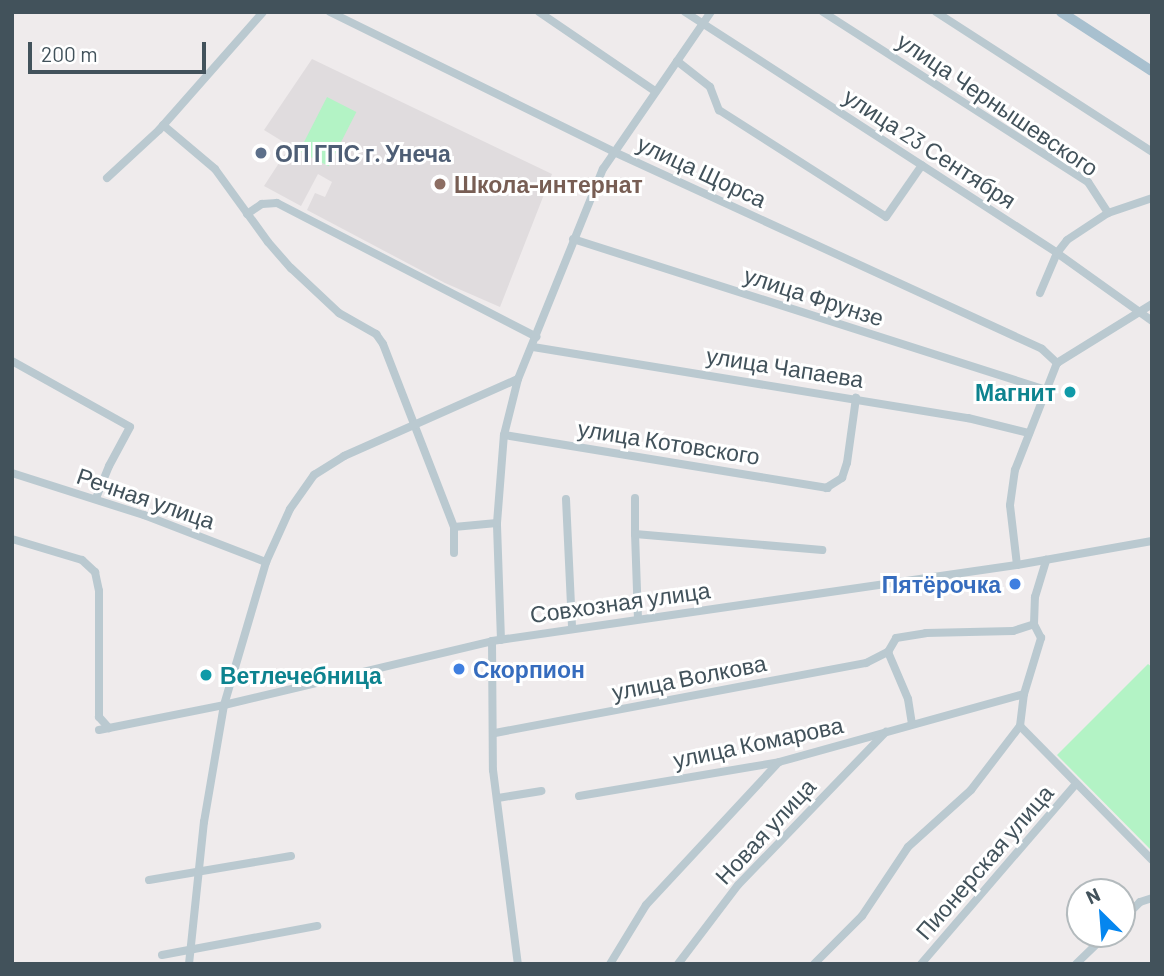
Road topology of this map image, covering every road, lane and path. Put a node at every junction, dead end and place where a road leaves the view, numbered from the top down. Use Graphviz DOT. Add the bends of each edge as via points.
graph roads {
  1 [pos="263,12"];
  2 [pos="330,12"];
  3 [pos="539,12"];
  4 [pos="685,12"];
  5 [pos="711,12"];
  6 [pos="823,12"];
  7 [pos="936,12"];
  8 [pos="1061,12"];
  9 [pos="702,24"];
  10 [pos="677,61"];
  11 [pos="1152,71"];
  12 [pos="655,91"];
  13 [pos="163,125"];
  14 [pos="612,151"];
  15 [pos="1152,152"];
  16 [pos="922,165"];
  17 [pos="107,178"];
  18 [pos="1152,198"];
  19 [pos="247,214"];
  20 [pos="1108,214"];
  21 [pos="573,239"];
  22 [pos="1057,253"];
  23 [pos="1040,293"];
  24 [pos="1152,304"];
  25 [pos="1140,311"];
  26 [pos="1152,321"];
  27 [pos="537,337"];
  28 [pos="533,347"];
  29 [pos="12,361"];
  30 [pos="1057,363"];
  31 [pos="518,379"];
  32 [pos="1045,390"];
  33 [pos="856,398"];
  34 [pos="412,426"];
  35 [pos="1029,433"];
  36 [pos="504,435"];
  37 [pos="12,473"];
  38 [pos="635,498"];
  39 [pos="96,499"];
  40 [pos="566,499"];
  41 [pos="497,523"];
  42 [pos="454,527"];
  43 [pos="635,534"];
  44 [pos="12,539"];
  45 [pos="1152,541"];
  46 [pos="822,550"];
  47 [pos="454,553"];
  48 [pos="1046,560"];
  49 [pos="265,562"];
  50 [pos="1017,565"];
  51 [pos="638,619"];
  52 [pos="1034,624"];
  53 [pos="572,628"];
  54 [pos="497,640"];
  55 [pos="888,652"];
  56 [pos="1024,694"];
  57 [pos="224,705"];
  58 [pos="912,724"];
  59 [pos="1020,726"];
  60 [pos="109,728"];
  61 [pos="99,730"];
  62 [pos="887,730"];
  63 [pos="495,733"];
  64 [pos="779,762"];
  65 [pos="1076,785"];
  66 [pos="541,791"];
  67 [pos="579,796"];
  68 [pos="498,799"];
  69 [pos="291,856"];
  70 [pos="1152,860"];
  71 [pos="198,870"];
  72 [pos="149,880"];
  73 [pos="1152,898"];
  74 [pos="1136,906"];
  75 [pos="317,926"];
  76 [pos="1093,948"];
  77 [pos="189,949"];
  78 [pos="162,955"];
  79 [pos="189,964"];
  80 [pos="518,964"];
  81 [pos="610,964"];
  82 [pos="678,964"];
  83 [pos="814,964"];
  84 [pos="921,964"];
  85 [pos="1076,964"];
  1 -- 13 [label="street"];
  2 -- 14 [label="street, улица Щорса"];
  3 -- 12 [label="street"];
  4 -- 9 [label="street, улица 23 Сентября"];
  5 -- 9 [label="street"];
  6 -- 20 [label="street, улица Чернышевского" via="1088,182"];
  7 -- 15 [label="street"];
  8 -- 11 [label="main road"];
  9 -- 10 [label="street"];
  9 -- 16 [label="street, улица 23 Сентября"];
  10 -- 12 [label="street"];
  10 -- 16 [label="street" via="710,87 719,110 886,217"];
  12 -- 14 [label="street"];
  13 -- 17 [label="street"];
  13 -- 19 [label="street" via="215,169"];
  14 -- 21 [label="street"];
  14 -- 30 [label="street, улица Щорса" via="1032,344"];
  16 -- 22 [label="street, улица 23 Сентября"];
  18 -- 20 [label="street"];
  19 -- 27 [label="street" via="262,204 277,203"];
  19 -- 34 [label="street" via="291,268 339,313 376,334"];
  20 -- 22 [label="street" via="1068,240"];
  21 -- 27 [label="street"];
  21 -- 32 [label="street, улица Фрунзе"];
  22 -- 23 [label="street"];
  22 -- 25 [label="street, улица 23 Сентября"];
  24 -- 25 [label="street"];
  25 -- 26 [label="street, улица 23 Сентября"];
  25 -- 30 [label="street"];
  27 -- 28 [label="street"];
  28 -- 31 [label="street"];
  28 -- 33 [label="street, улица Чапаева"];
  29 -- 39 [label="street" via="130,427"];
  30 -- 32 [label="street"];
  31 -- 34 [label="street"];
  31 -- 36 [label="street"];
  32 -- 35 [label="street"];
  33 -- 35 [label="street, улица Чапаева"];
  33 -- 36 [label="street, улица Котовского" via="847,463 842,478 827,488"];
  34 -- 42 [label="street"];
  34 -- 49 [label="street" via="344,456 314,475 290,509"];
  35 -- 50 [label="street" via="1010,505"];
  36 -- 41 [label="street"];
  37 -- 39 [label="street, Речная улица"];
  38 -- 43 [label="street"];
  39 -- 49 [label="street, Речная улица"];
  40 -- 53 [label="street"];
  41 -- 42 [label="street"];
  41 -- 54 [label="street"];
  42 -- 47 [label="street"];
  43 -- 46 [label="street"];
  43 -- 51 [label="street"];
  44 -- 60 [label="street" via="82,560 95,572 99,717"];
  45 -- 48 [label="street, Совхозная улица"];
  48 -- 50 [label="street, Совхозная улица"];
  48 -- 52 [label="street" via="1035,597"];
  49 -- 57 [label="street"];
  50 -- 51 [label="street, Совхозная улица"];
  51 -- 53 [label="street, Совхозная улица"];
  52 -- 55 [label="street, улица Волкова" via="1013,631 896,638"];
  52 -- 56 [label="street" via="1041,638"];
  53 -- 54 [label="street, Совхозная улица"];
  54 -- 57 [label="street, Совхозная улица"];
  54 -- 63 [label="street"];
  55 -- 58 [label="street" via="908,699"];
  55 -- 63 [label="street, улица Волкова" via="866,663"];
  56 -- 58 [label="street, улица Комарова"];
  56 -- 59 [label="street"];
  57 -- 60 [label="street, Совхозная улица"];
  57 -- 71 [label="street"];
  58 -- 62 [label="street, улица Комарова"];
  59 -- 65 [label="street"];
  59 -- 83 [label="street" via="971,790 908,847 862,916"];
  60 -- 61 [label="street, Совхозная улица"];
  62 -- 64 [label="street, улица Комарова" via="833,750"];
  62 -- 82 [label="street, Новая улица" via="738,886"];
  63 -- 68 [label="street" via="493,770"];
  64 -- 67 [label="street, улица Комарова"];
  64 -- 81 [label="street" via="646,905"];
  65 -- 70 [label="street"];
  65 -- 84 [label="street, Пионерская улица"];
  66 -- 68 [label="street"];
  68 -- 80 [label="street"];
  69 -- 71 [label="street"];
  71 -- 72 [label="street"];
  71 -- 77 [label="street"];
  73 -- 74 [label="street"];
  75 -- 77 [label="street"];
  76 -- 85 [label="street"];
  77 -- 78 [label="street"];
  77 -- 79 [label="street"];
}
